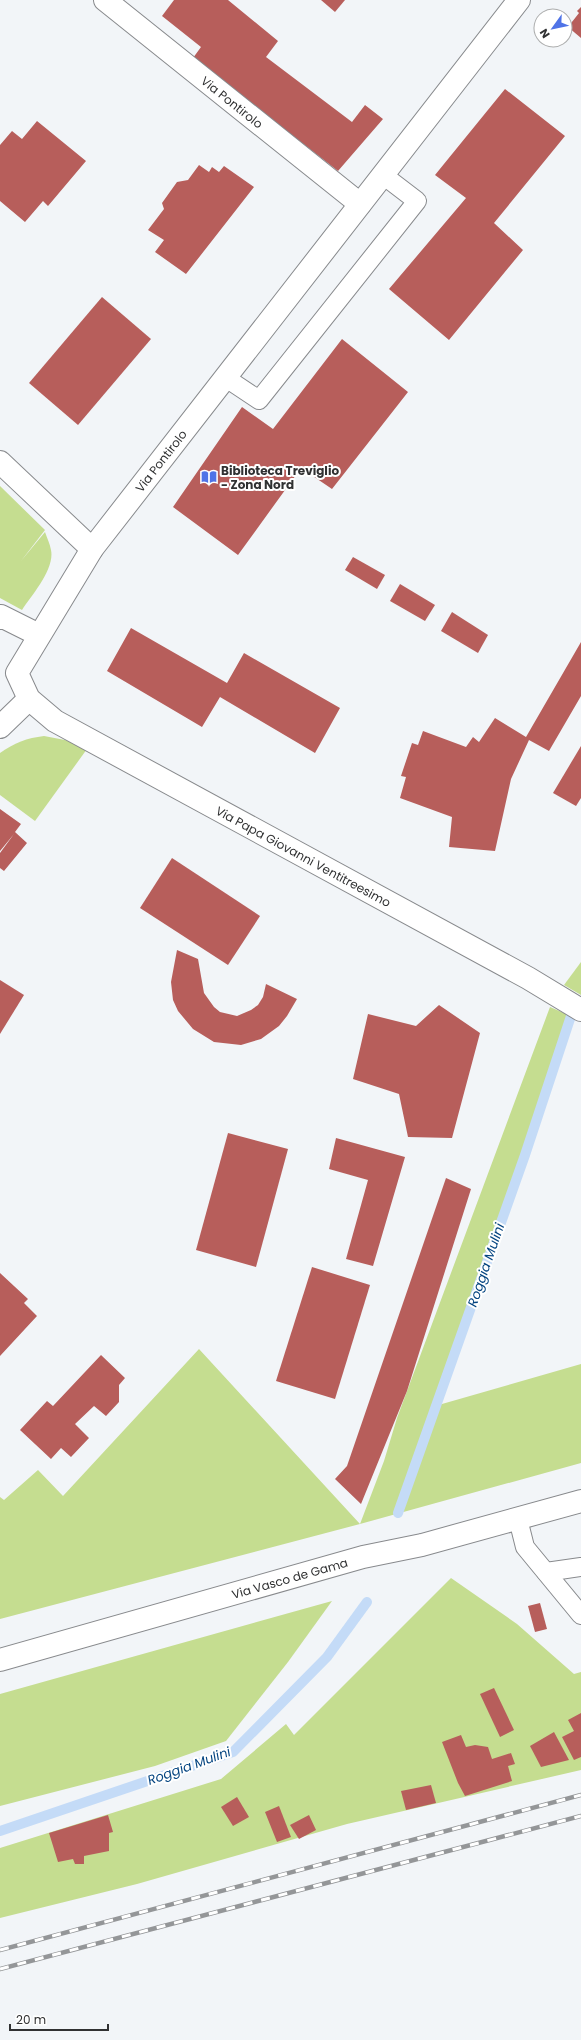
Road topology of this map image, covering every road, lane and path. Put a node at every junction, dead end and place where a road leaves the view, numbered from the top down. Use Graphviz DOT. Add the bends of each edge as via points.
graph roads {
  1 [pos="105,0"];
  2 [pos="519,0"];
  3 [pos="383,175"];
  4 [pos="360,204"];
  5 [pos="226,378"];
  6 [pos="0,462"];
  7 [pos="92,550"];
  8 [pos="0,618"];
  9 [pos="39,635"];
  10 [pos="29,699"];
  11 [pos="0,727"];
  12 [pos="581,1010"];
  13 [pos="581,1501"];
  14 [pos="518,1518"];
  15 [pos="581,1567"];
  16 [pos="546,1572"];
  17 [pos="581,1615"];
  18 [pos="0,1660"];
  1 -- 4 [label="street, Via Pontirolo"];
  2 -- 3 [label="street, Via Pontirolo"];
  3 -- 4 [label="street, Via Pontirolo"];
  3 -- 5 [label="lane" via="417,201 259,400"];
  4 -- 5 [label="street, Via Pontirolo"];
  5 -- 7 [label="street, Via Pontirolo"];
  6 -- 7 [label="street"];
  7 -- 9 [label="street, Via Pontirolo"];
  8 -- 9 [label="street" via="1,616"];
  9 -- 10 [label="street, Via Pontirolo" via="17,673"];
  10 -- 11 [label="street"];
  10 -- 12 [label="street, Via Papa Giovanni Ventitreesimo" via="55,721 521,974"];
  13 -- 14 [label="street, Via Vasco de Gama"];
  14 -- 16 [label="lane" via="525,1547"];
  14 -- 18 [label="street, Via Vasco de Gama" via="422,1545 364,1557"];
  15 -- 16 [label="lane"];
  16 -- 17 [label="lane"];
}
